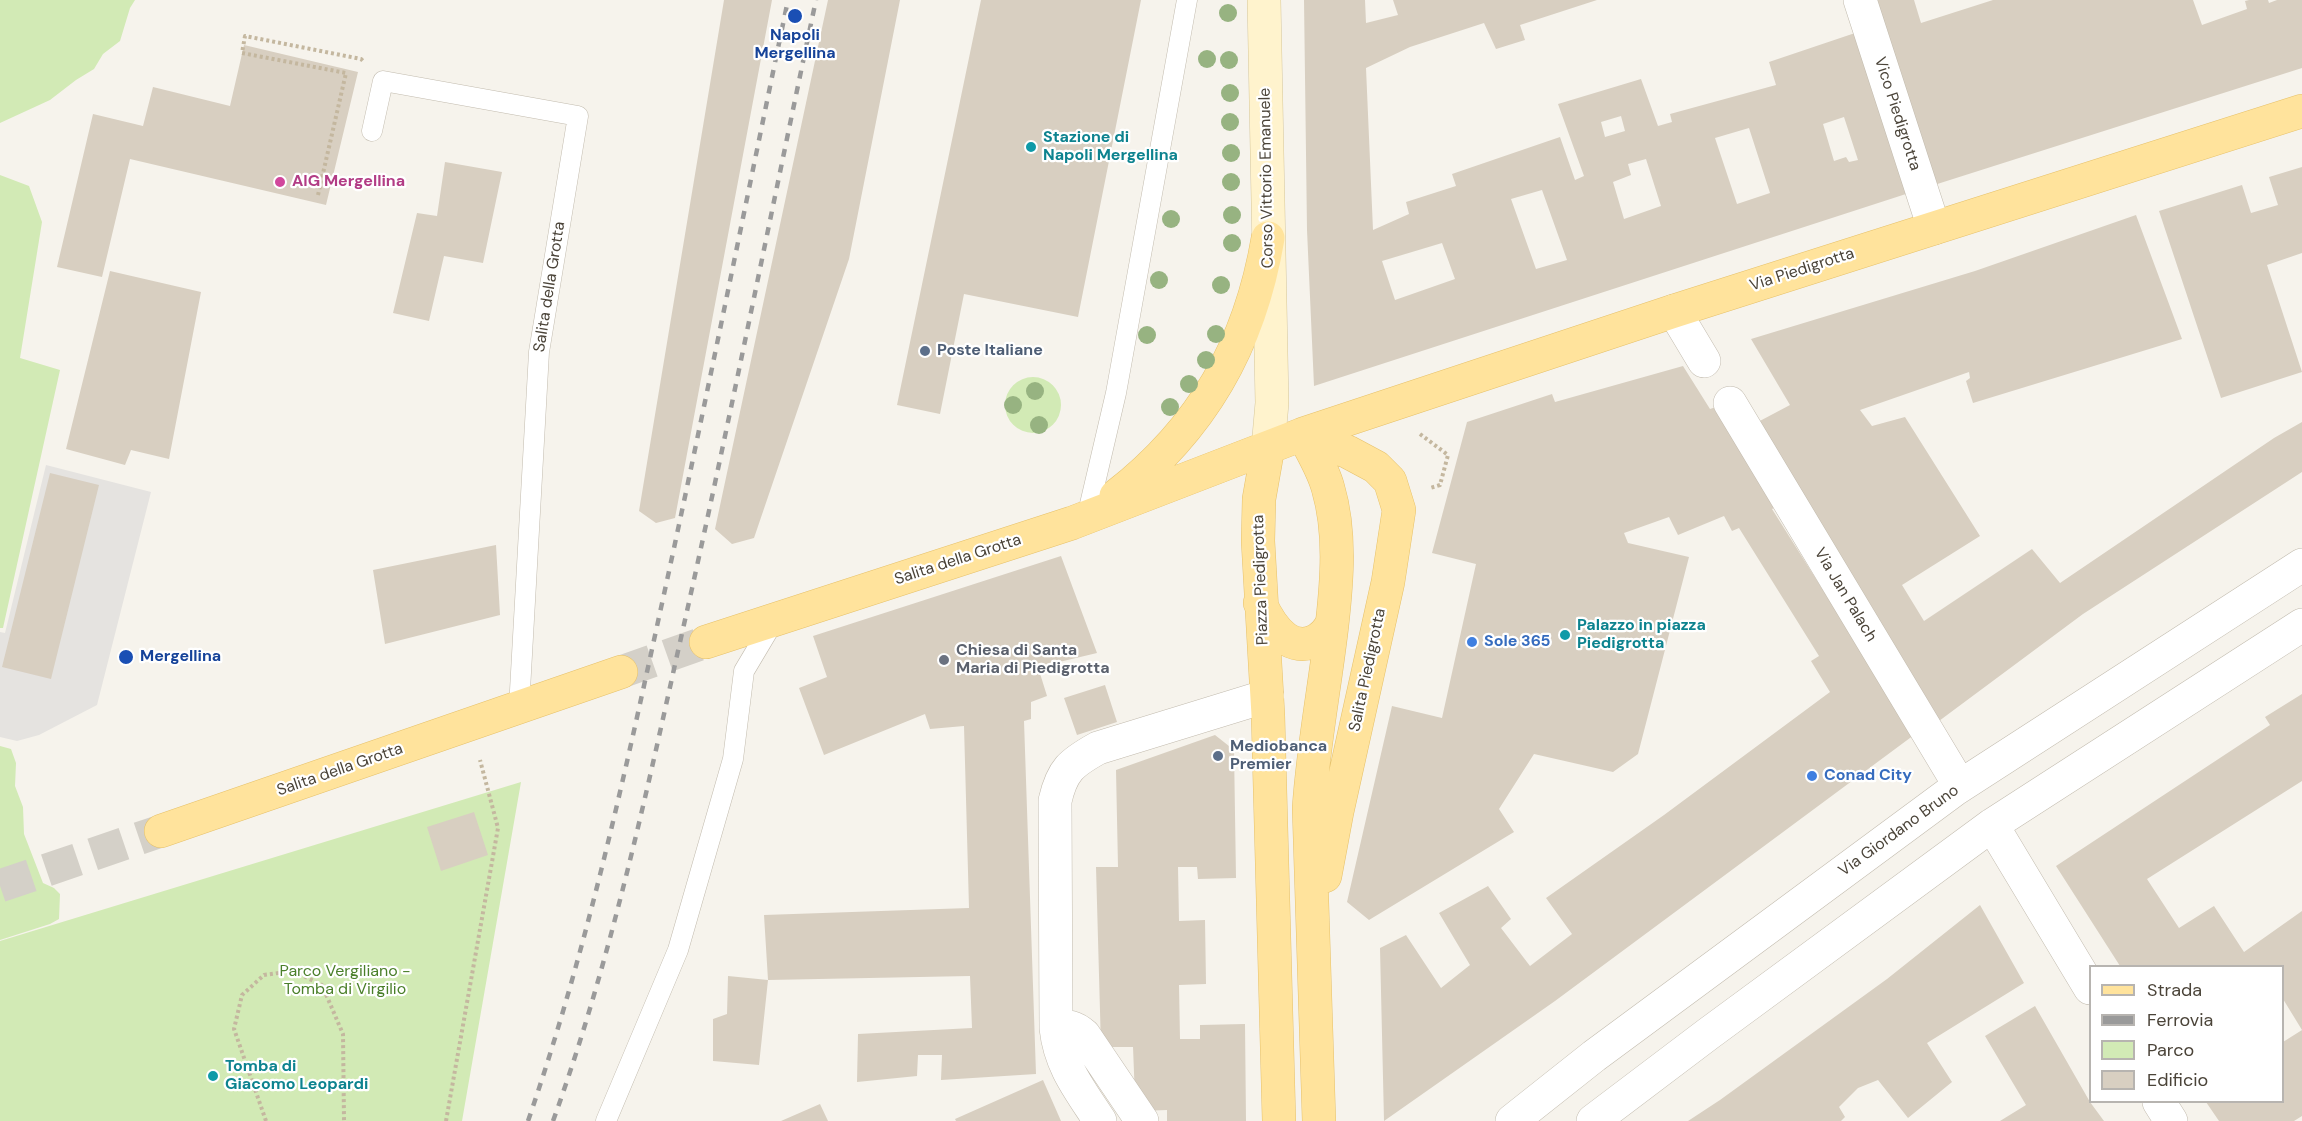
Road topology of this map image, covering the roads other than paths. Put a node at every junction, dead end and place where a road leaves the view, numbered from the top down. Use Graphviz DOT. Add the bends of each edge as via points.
graph roads {
  1 [pos="1187,0"];
  2 [pos="1264,0"];
  3 [pos="1860,0"];
  4 [pos="2302,111"];
  5 [pos="372,131"];
  6 [pos="1934,228"];
  7 [pos="1268,238"];
  8 [pos="1674,311"];
  9 [pos="1271,357"];
  10 [pos="1704,361"];
  11 [pos="1730,403"];
  12 [pos="1303,434"];
  13 [pos="1268,448"];
  14 [pos="1080,520"];
  15 [pos="2302,565"];
  16 [pos="1260,603"];
  17 [pos="776,618"];
  18 [pos="1332,623"];
  19 [pos="2302,625"];
  20 [pos="706,642"];
  21 [pos="621,672"];
  22 [pos="1267,696"];
  23 [pos="519,708"];
  24 [pos="1960,786"];
  25 [pos="1992,825"];
  26 [pos="161,831"];
  27 [pos="1313,958"];
  28 [pos="2089,985"];
  29 [pos="1056,1028"];
  30 [pos="2160,1103"];
  31 [pos="606,1121"];
  32 [pos="1100,1121"];
  33 [pos="1142,1121"];
  34 [pos="1279,1121"];
  35 [pos="1319,1121"];
  36 [pos="1512,1121"];
  37 [pos="1593,1121"];
  38 [pos="2171,1121"];
  1 -- 14 [label="lane" via="1116,393"];
  2 -- 7 [label="street, Corso Vittorio Emanuele"];
  3 -- 6 [label="street, Vico Piedigrotta"];
  4 -- 6 [label="main road, Via Piedigrotta"];
  5 -- 23 [label="lane, Salita della Grotta" via="383,81 578,116 539,352"];
  6 -- 8 [label="main road, Via Piedigrotta"];
  7 -- 9 [label="street, Corso Vittorio Emanuele"];
  7 -- 14 [label="main road" via="1251,312 1217,386 1164,454"];
  8 -- 10 [label="street"];
  8 -- 12 [label="main road, Via Piedigrotta"];
  9 -- 12 [label="street, Salita Piedigrotta" via="1276,386"];
  9 -- 13 [label="street, Piazza Piedigrotta"];
  11 -- 24 [label="street, Via Jan Palach"];
  12 -- 13 [label="main road, Via Piedigrotta"];
  12 -- 18 [label="main road, Salita Piedigrotta" via="1323,474 1332,504 1336,591"];
  12 -- 27 [label="main road, Salita Piedigrotta" via="1376,467 1390,481 1399,510 1388,582 1331,840"];
  13 -- 14 [label="main road, Salita della Grotta"];
  13 -- 16 [label="main road, Piazza Piedigrotta" via="1258,517"];
  14 -- 17 [label="main road, Salita della Grotta"];
  15 -- 24 [label="street, Via Giordano Bruno"];
  16 -- 18 [label="main road" via="1275,629 1289,640 1314,642 1326,635"];
  16 -- 22 [label="main road, Piazza Piedigrotta"];
  17 -- 20 [label="main road, Salita della Grotta"];
  17 -- 31 [label="lane" via="744,671 734,759 678,950"];
  18 -- 27 [label="main road, Salita Piedigrotta" via="1309,808"];
  19 -- 25 [label="street"];
  21 -- 23 [label="main road, Salita della Grotta"];
  22 -- 29 [label="street" via="1098,748 1076,760 1060,782 1055,801"];
  22 -- 34 [label="main road"];
  23 -- 26 [label="main road, Salita della Grotta"];
  24 -- 36 [label="street, Via Giordano Bruno"];
  25 -- 28 [label="street"];
  25 -- 37 [label="street"];
  27 -- 35 [label="main road, Salita Piedigrotta"];
  29 -- 32 [label="street" via="1066,1068"];
  29 -- 33 [label="street" via="1077,1028 1084,1035"];
  30 -- 38 [label="street"];
}
